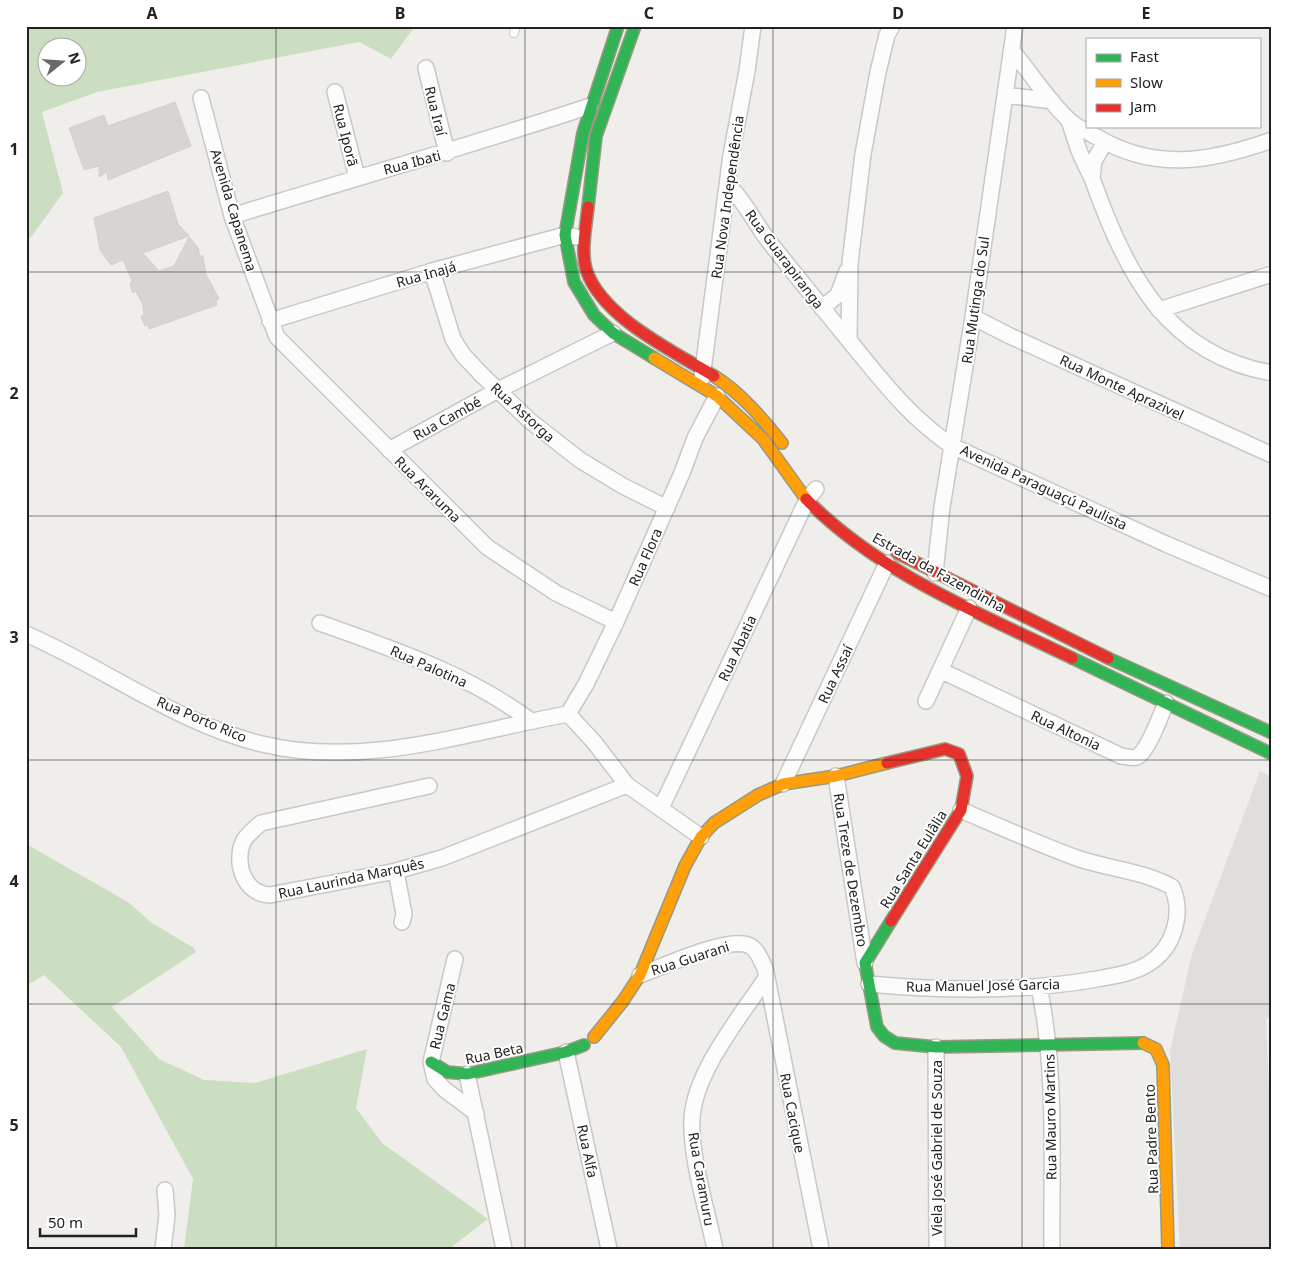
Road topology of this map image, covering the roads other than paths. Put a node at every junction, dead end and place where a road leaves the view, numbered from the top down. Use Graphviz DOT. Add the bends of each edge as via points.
graph roads {
  1 [pos="618,26"];
  2 [pos="634,26"];
  3 [pos="753,26"];
  4 [pos="892,26"];
  5 [pos="1015,26"];
  6 [pos="1013,52"];
  7 [pos="426,68"];
  8 [pos="335,92"];
  9 [pos="1006,95"];
  10 [pos="201,98"];
  11 [pos="1052,102"];
  12 [pos="590,106"];
  13 [pos="1069,121"];
  14 [pos="1272,140"];
  15 [pos="1105,142"];
  16 [pos="446,153"];
  17 [pos="357,177"];
  18 [pos="1092,178"];
  19 [pos="728,185"];
  20 [pos="725,212"];
  21 [pos="748,213"];
  22 [pos="232,216"];
  23 [pos="565,235"];
  24 [pos="584,238"];
  25 [pos="850,263"];
  26 [pos="432,271"];
  27 [pos="1272,274"];
  28 [pos="822,308"];
  29 [pos="1159,310"];
  30 [pos="973,317"];
  31 [pos="270,321"];
  32 [pos="613,333"];
  33 [pos="845,336"];
  34 [pos="704,368"];
  35 [pos="1272,373"];
  36 [pos="700,385"];
  37 [pos="498,390"];
  38 [pos="717,396"];
  39 [pos="952,446"];
  40 [pos="389,450"];
  41 [pos="790,454"];
  42 [pos="1272,455"];
  43 [pos="815,493"];
  44 [pos="666,508"];
  45 [pos="884,545"];
  46 [pos="887,564"];
  47 [pos="935,573"];
  48 [pos="1272,589"];
  49 [pos="970,608"];
  50 [pos="616,622"];
  51 [pos="320,623"];
  52 [pos="26,634"];
  53 [pos="942,671"];
  54 [pos="926,701"];
  55 [pos="1166,704"];
  56 [pos="568,714"];
  57 [pos="531,721"];
  58 [pos="1272,733"];
  59 [pos="1272,754"];
  60 [pos="836,776"];
  61 [pos="784,784"];
  62 [pos="627,785"];
  63 [pos="429,786"];
  64 [pos="661,808"];
  65 [pos="961,810"];
  66 [pos="701,837"];
  67 [pos="396,871"];
  68 [pos="402,922"];
  69 [pos="455,959"];
  70 [pos="865,963"];
  71 [pos="640,975"];
  72 [pos="766,978"];
  73 [pos="868,984"];
  74 [pos="1039,987"];
  75 [pos="594,1037"];
  76 [pos="1049,1044"];
  77 [pos="584,1045"];
  78 [pos="936,1047"];
  79 [pos="566,1052"];
  80 [pos="431,1062"];
  81 [pos="467,1074"];
  82 [pos="476,1113"];
  83 [pos="165,1190"];
  84 [pos="163,1249"];
  85 [pos="504,1249"];
  86 [pos="609,1249"];
  87 [pos="715,1249"];
  88 [pos="821,1249"];
  89 [pos="936,1249"];
  90 [pos="1052,1249"];
  91 [pos="1168,1249"];
  1 -- 12 [label="main road, Estrada da Fazendinha"];
  2 -- 24 [label="main road" via="596,136"];
  3 -- 19 [label="street, Rua Nova Independência"];
  4 -- 25 [label="street" via="887,35 870,111"];
  5 -- 6 [label="street, Rua Mutinga do Sul"];
  6 -- 9 [label="street, Rua Mutinga do Sul"];
  6 -- 11 [label="street"];
  7 -- 16 [label="street, Rua Iraí"];
  8 -- 17 [label="street, Rua Iporã"];
  9 -- 11 [label="street"];
  9 -- 30 [label="street, Rua Mutinga do Sul"];
  10 -- 22 [label="street, Avenida Capanema"];
  11 -- 13 [label="street"];
  12 -- 16 [label="street, Rua Ibati"];
  12 -- 23 [label="main road, Estrada da Fazendinha"];
  13 -- 15 [label="street"];
  13 -- 18 [label="street"];
  14 -- 15 [label="street" via="1227,154 1170,161 1137,155"];
  15 -- 18 [label="street" via="1094,161"];
  16 -- 17 [label="street, Rua Ibati"];
  17 -- 22 [label="street, Rua Ibati"];
  18 -- 29 [label="street" via="1102,209 1134,277"];
  19 -- 20 [label="street, Rua Nova Independência"];
  19 -- 21 [label="street, Rua Guarapiranga"];
  20 -- 21 [label="street"];
  20 -- 34 [label="street, Rua Nova Independência"];
  21 -- 28 [label="street, Rua Guarapiranga"];
  22 -- 31 [label="street, Avenida Capanema"];
  23 -- 24 [label="street, Rua Inajá"];
  23 -- 26 [label="street, Rua Inajá"];
  23 -- 32 [label="main road, Estrada da Fazendinha" via="574,282 594,315"];
  24 -- 34 [label="main road" via="586,268 598,294 624,318"];
  25 -- 28 [label="street" via="838,295"];
  25 -- 33 [label="street" via="851,298"];
  26 -- 31 [label="street, Rua Inajá"];
  26 -- 37 [label="street, Rua Astorga" via="453,339"];
  27 -- 29 [label="street"];
  28 -- 33 [label="street, Rua Guarapiranga"];
  29 -- 35 [label="street" via="1185,336 1211,351 1230,361"];
  30 -- 39 [label="street, Rua Mutinga do Sul"];
  30 -- 42 [label="street, Rua Monte Aprazivel"];
  31 -- 40 [label="street, Rua Araruma" via="277,337 287,348"];
  32 -- 36 [label="main road, Estrada da Fazendinha"];
  32 -- 37 [label="street, Rua Cambé"];
  33 -- 39 [label="street, Avenida Paraguaçú Paulista" via="915,418"];
  34 -- 36 [label="street, Rua Nova Independência"];
  34 -- 41 [label="main road" via="729,386 765,421"];
  36 -- 38 [label="main road, Estrada da Fazendinha"];
  37 -- 40 [label="street, Rua Cambé"];
  37 -- 44 [label="street, Rua Astorga" via="529,420 580,460"];
  38 -- 43 [label="main road, Estrada da Fazendinha"];
  38 -- 44 [label="street, Rua Flora" via="695,438"];
  39 -- 47 [label="street, Rua Mutinga do Sul"];
  39 -- 48 [label="street, Avenida Paraguaçú Paulista"];
  40 -- 50 [label="street, Rua Araruma" via="487,547 556,592"];
  43 -- 46 [label="main road, Estrada da Fazendinha" via="843,534"];
  43 -- 64 [label="street, Rua Abatia"];
  44 -- 50 [label="street, Rua Flora"];
  45 -- 47 [label="main road, Estrada da Fazendinha"];
  46 -- 49 [label="main road, Estrada da Fazendinha"];
  46 -- 61 [label="street, Rua Assaí"];
  47 -- 58 [label="main road, Estrada da Fazendinha"];
  49 -- 53 [label="street"];
  49 -- 55 [label="main road, Estrada da Fazendinha"];
  50 -- 56 [label="street, Rua Flora"];
  51 -- 57 [label="street, Rua Palotina" via="408,654 454,675"];
  52 -- 57 [label="street, Rua Porto Rico" via="213,727 261,744 292,750 326,753 392,748"];
  53 -- 54 [label="street"];
  53 -- 55 [label="street, Rua Altonia" via="1130,758 1137,757 1153,735"];
  55 -- 59 [label="main road, Estrada da Fazendinha"];
  56 -- 57 [label="street, Rua Porto Rico"];
  56 -- 62 [label="street"];
  60 -- 61 [label="main road, Rua Santa Eulâlia"];
  60 -- 65 [label="main road, Rua Santa Eulâlia" via="945,749 959,754 964,763 967,776"];
  60 -- 70 [label="street, Rua Treze de Dezembro"];
  61 -- 66 [label="main road, Rua Santa Eulâlia" via="725,815"];
  62 -- 64 [label="street"];
  62 -- 67 [label="street, Rua Laurinda Marquês" via="442,858"];
  63 -- 67 [label="street, Rua Laurinda Marquês" via="261,823 243,842 240,855 243,876 260,895 286,894"];
  64 -- 66 [label="street"];
  65 -- 70 [label="main road, Rua Santa Eulâlia"];
  65 -- 74 [label="street, Rua Manuel José Garcia" via="1074,857 1108,868 1144,874 1172,887 1177,905 1172,938 1153,960 1132,971"];
  66 -- 71 [label="main road, Rua Santa Eulâlia" via="684,866"];
  67 -- 68 [label="street" via="404,914"];
  69 -- 80 [label="street, Rua Gama"];
  70 -- 73 [label="main road"];
  71 -- 72 [label="street, Rua Guarani" via="738,943 750,946 759,956"];
  71 -- 75 [label="main road, Rua Guarani"];
  72 -- 87 [label="street, Rua Caramuru" via="716,1055 692,1116 692,1136"];
  72 -- 88 [label="street, Rua Cacique"];
  73 -- 74 [label="street, Rua Manuel José Garcia"];
  73 -- 78 [label="main road" via="878,1027 884,1036 904,1045"];
  74 -- 76 [label="street, Rua Mauro Martins"];
  76 -- 78 [label="main road"];
  76 -- 90 [label="street, Rua Mauro Martins"];
  76 -- 91 [label="main road, Rua Padre Bento" via="1139,1042 1154,1045 1159,1052 1163,1065"];
  77 -- 79 [label="main road"];
  78 -- 89 [label="street, Viela José Gabriel de Souza"];
  79 -- 81 [label="main road, Rua Beta"];
  79 -- 86 [label="street, Rua Alfa"];
  80 -- 81 [label="main road, Rua Beta" via="454,1076"];
  80 -- 82 [label="street, Rua Gama" via="435,1079 444,1090"];
  81 -- 82 [label="street"];
  82 -- 85 [label="street"];
  83 -- 84 [label="street" via="167,1215"];
}
